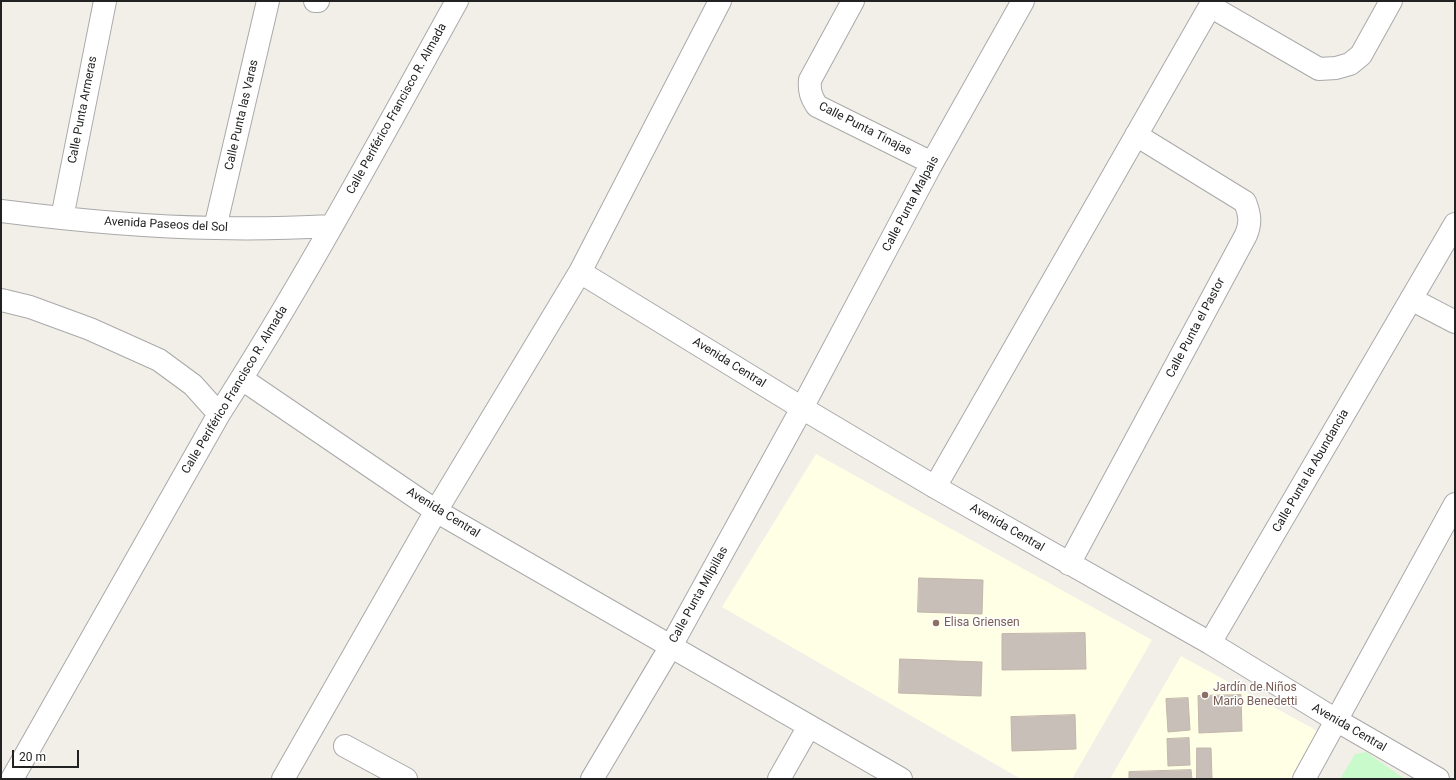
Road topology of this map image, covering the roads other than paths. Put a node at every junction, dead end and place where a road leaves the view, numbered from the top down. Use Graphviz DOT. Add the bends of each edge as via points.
graph roads {
  1 [pos="105,1"];
  2 [pos="268,1"];
  3 [pos="315,1"];
  4 [pos="318,1"];
  5 [pos="457,1"];
  6 [pos="720,1"];
  7 [pos="853,1"];
  8 [pos="1023,1"];
  9 [pos="1391,1"];
  10 [pos="1212,4"];
  11 [pos="1136,135"];
  12 [pos="932,163"];
  13 [pos="1,211"];
  14 [pos="62,218"];
  15 [pos="1455,224"];
  16 [pos="332,226"];
  17 [pos="215,228"];
  18 [pos="580,272"];
  19 [pos="1411,299"];
  20 [pos="1,300"];
  21 [pos="1455,322"];
  22 [pos="242,379"];
  23 [pos="802,408"];
  24 [pos="219,414"];
  25 [pos="935,487"];
  26 [pos="1455,504"];
  27 [pos="436,511"];
  28 [pos="1069,564"];
  29 [pos="1210,643"];
  30 [pos="671,646"];
  31 [pos="1336,720"];
  32 [pos="809,726"];
  33 [pos="345,746"];
  34 [pos="12,779"];
  35 [pos="283,779"];
  36 [pos="406,779"];
  37 [pos="592,779"];
  38 [pos="779,779"];
  39 [pos="900,779"];
  40 [pos="1304,779"];
  41 [pos="1438,779"];
  1 -- 14 [label="street, Calle Punta Armeras"];
  2 -- 17 [label="street, Calle Punta las Varas"];
  3 -- 4 [label="street"];
  5 -- 16 [label="street, Calle Periférico Francisco R. Almada"];
  6 -- 18 [label="street"];
  7 -- 12 [label="street, Calle Punta Tinajas" via="810,80 811,97 817,106"];
  8 -- 12 [label="street, Calle Punta Malpais"];
  9 -- 10 [label="street" via="1361,55 1350,64 1319,69"];
  10 -- 11 [label="street"];
  11 -- 25 [label="street"];
  11 -- 28 [label="street, Calle Punta el Pastor" via="1245,202 1250,213 1250,225"];
  12 -- 23 [label="street, Calle Punta Malpais"];
  13 -- 14 [label="street, Avenida Paseos del Sol"];
  14 -- 17 [label="street, Avenida Paseos del Sol" via="135,225"];
  15 -- 19 [label="street, Calle Punta la Abundancia"];
  16 -- 17 [label="street, Avenida Paseos del Sol"];
  16 -- 22 [label="street, Calle Periférico Francisco R. Almada"];
  18 -- 23 [label="street, Avenida Central"];
  18 -- 27 [label="street"];
  19 -- 21 [label="street"];
  19 -- 29 [label="street, Calle Punta la Abundancia"];
  20 -- 24 [label="street" via="30,307 90,329 159,360 193,385"];
  22 -- 24 [label="street, Calle Periférico Francisco R. Almada"];
  22 -- 27 [label="street, Avenida Central"];
  23 -- 25 [label="street, Avenida Central"];
  23 -- 30 [label="street, Calle Punta Milpillas"];
  24 -- 34 [label="street, Calle Periférico Francisco R. Almada"];
  25 -- 28 [label="street, Avenida Central"];
  26 -- 31 [label="street"];
  27 -- 30 [label="street, Avenida Central"];
  27 -- 35 [label="street"];
  28 -- 29 [label="street, Avenida Central"];
  29 -- 31 [label="street, Avenida Central"];
  30 -- 32 [label="street, Avenida Central"];
  30 -- 37 [label="street, Calle Punta Milpillas"];
  31 -- 40 [label="street"];
  31 -- 41 [label="street, Avenida Central"];
  32 -- 38 [label="street"];
  32 -- 39 [label="street, Avenida Central"];
  33 -- 36 [label="street"];
}
